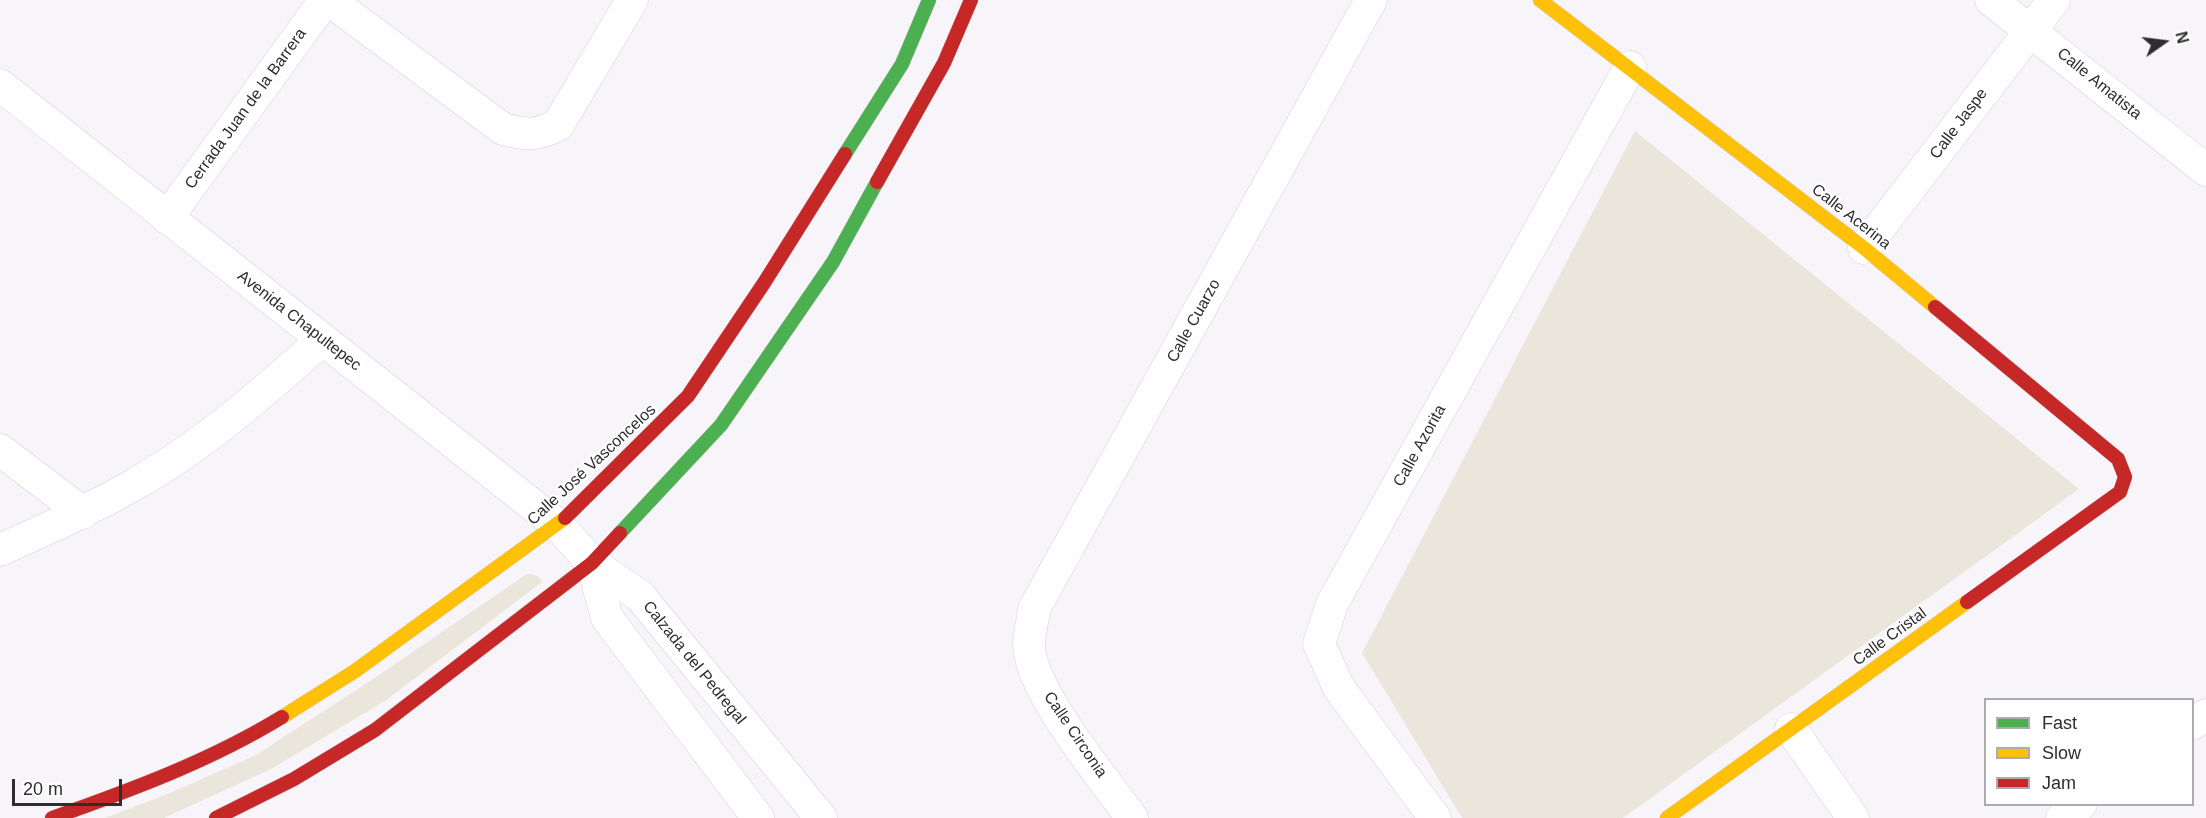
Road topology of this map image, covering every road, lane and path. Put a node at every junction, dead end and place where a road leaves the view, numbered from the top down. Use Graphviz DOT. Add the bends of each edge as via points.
graph roads {
  1 [pos="325,0"];
  2 [pos="329,0"];
  3 [pos="632,0"];
  4 [pos="929,0"];
  5 [pos="971,0"];
  6 [pos="1371,0"];
  7 [pos="1540,0"];
  8 [pos="1991,0"];
  9 [pos="2054,0"];
  10 [pos="2031,30"];
  11 [pos="1630,67"];
  12 [pos="0,85"];
  13 [pos="2206,170"];
  14 [pos="168,218"];
  15 [pos="1864,248"];
  16 [pos="322,340"];
  17 [pos="0,450"];
  18 [pos="2125,477"];
  19 [pos="83,513"];
  20 [pos="558,525"];
  21 [pos="0,550"];
  22 [pos="592,563"];
  23 [pos="1029,646"];
  24 [pos="1791,729"];
  25 [pos="2077,806"];
  26 [pos="52,818"];
  27 [pos="216,818"];
  28 [pos="758,818"];
  29 [pos="821,818"];
  30 [pos="1132,818"];
  31 [pos="1435,818"];
  32 [pos="1667,818"];
  33 [pos="1853,818"];
  34 [pos="2062,818"];
  1 -- 14 [label="street, Cerrada Juan de la Barrera"];
  2 -- 3 [label="street" via="503,129 527,135 558,125"];
  4 -- 20 [label="street, Calle José Vasconcelos" via="902,64 688,396"];
  5 -- 22 [label="street" via="944,63 834,262 721,424"];
  6 -- 23 [label="street, Calle Cuarzo" via="1034,609"];
  7 -- 11 [label="street, Calle Acerina"];
  8 -- 10 [label="street, Calle Amatista"];
  9 -- 10 [label="street, Calle Jaspe"];
  10 -- 13 [label="street, Calle Amatista"];
  10 -- 15 [label="street, Calle Jaspe"];
  11 -- 15 [label="street, Calle Acerina"];
  11 -- 31 [label="street, Calle Azorita" via="1332,604 1319,644 1339,688"];
  12 -- 14 [label="street, Avenida Chapultepec"];
  14 -- 16 [label="street, Avenida Chapultepec"];
  15 -- 18 [label="street, Calle Acerina" via="2118,459"];
  16 -- 19 [label="street" via="204,440"];
  16 -- 20 [label="street, Avenida Chapultepec"];
  17 -- 19 [label="street"];
  18 -- 24 [label="street, Calle Cristal" via="2120,492"];
  19 -- 21 [label="street"];
  20 -- 22 [label="street, Avenida Chapultepec"];
  20 -- 26 [label="street, Calle José Vasconcelos" via="355,671 254,734 149,783"];
  22 -- 27 [label="street" via="375,730 294,779"];
  22 -- 28 [label="street" via="607,618"];
  22 -- 29 [label="street, Calzada del Pedregal" via="640,596"];
  23 -- 30 [label="street, Calle Circonia" via="1035,674 1064,724"];
  24 -- 32 [label="street, Calle Cristal"];
  24 -- 33 [label="street"];
  25 -- 34 [label="street"];
}
